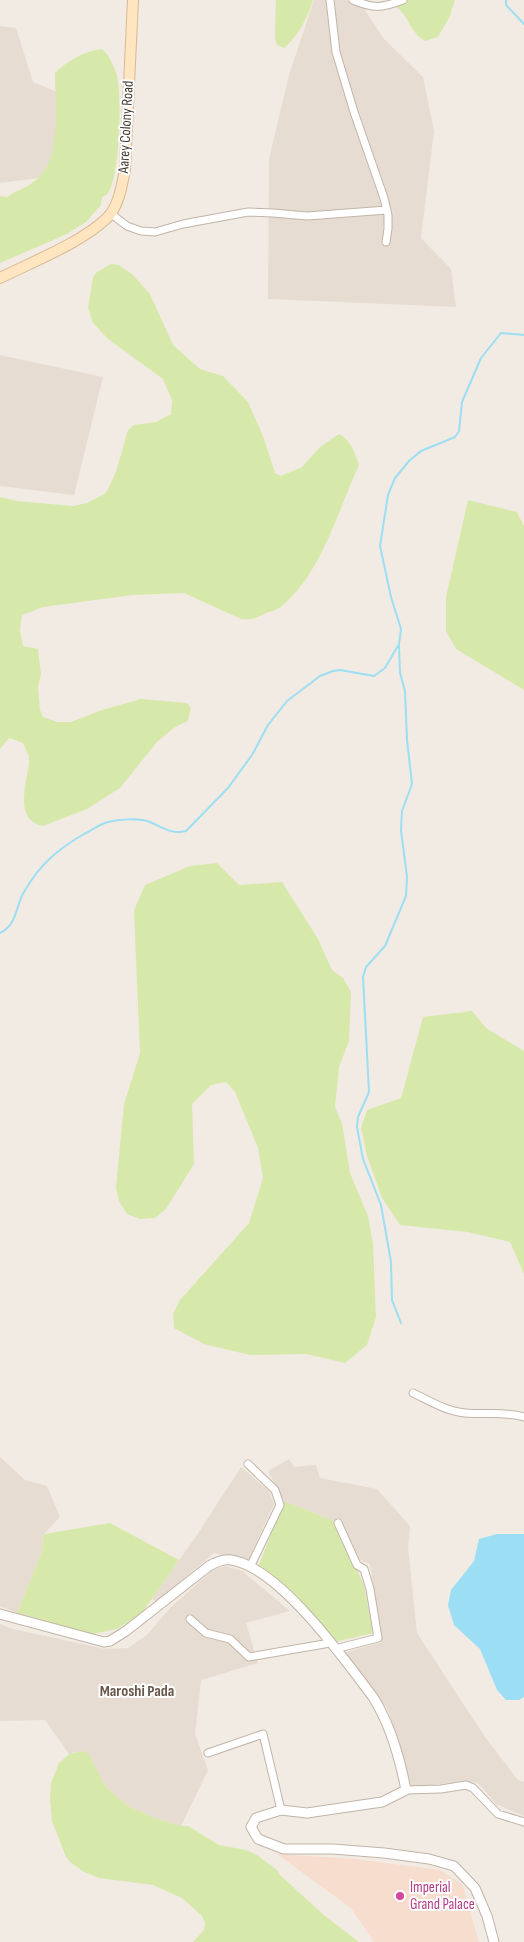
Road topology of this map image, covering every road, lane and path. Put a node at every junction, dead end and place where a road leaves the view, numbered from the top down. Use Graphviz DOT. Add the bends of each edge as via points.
graph roads {
  1 [pos="133,0"];
  2 [pos="330,0"];
  3 [pos="353,0"];
  4 [pos="403,0"];
  5 [pos="387,210"];
  6 [pos="110,213"];
  7 [pos="386,242"];
  8 [pos="0,278"];
  9 [pos="414,1393"];
  10 [pos="524,1417"];
  11 [pos="248,1464"];
  12 [pos="338,1523"];
  13 [pos="250,1567"];
  14 [pos="0,1614"];
  15 [pos="190,1619"];
  16 [pos="333,1646"];
  17 [pos="208,1754"];
  18 [pos="406,1790"];
  19 [pos="281,1810"];
  20 [pos="524,1822"];
  21 [pos="494,1942"];
  1 -- 6 [label="main road, Aarey Colony Road" via="125,169 121,193"];
  2 -- 5 [label="street" via="336,52"];
  3 -- 4 [label="street" via="370,8"];
  5 -- 6 [label="street" via="307,216 248,212 156,232 127,226"];
  5 -- 7 [label="street"];
  6 -- 8 [label="main road, Aarey Colony Road" via="108,218 72,243"];
  9 -- 10 [label="street" via="464,1413 502,1412"];
  11 -- 13 [label="street" via="275,1490 280,1505"];
  12 -- 16 [label="street" via="357,1565 364,1569 378,1638"];
  13 -- 14 [label="street" via="230,1560 218,1561 126,1631 104,1642"];
  13 -- 16 [label="street" via="281,1590"];
  15 -- 16 [label="street" via="206,1633 230,1639 249,1657"];
  16 -- 18 [label="street" via="382,1711"];
  17 -- 19 [label="street" via="263,1734"];
  18 -- 19 [label="street" via="382,1802 307,1813"];
  18 -- 20 [label="street" via="466,1786 498,1814"];
  19 -- 21 [label="street" via="256,1818 251,1827 258,1839 284,1849 384,1853 454,1866 475,1888"];
}
